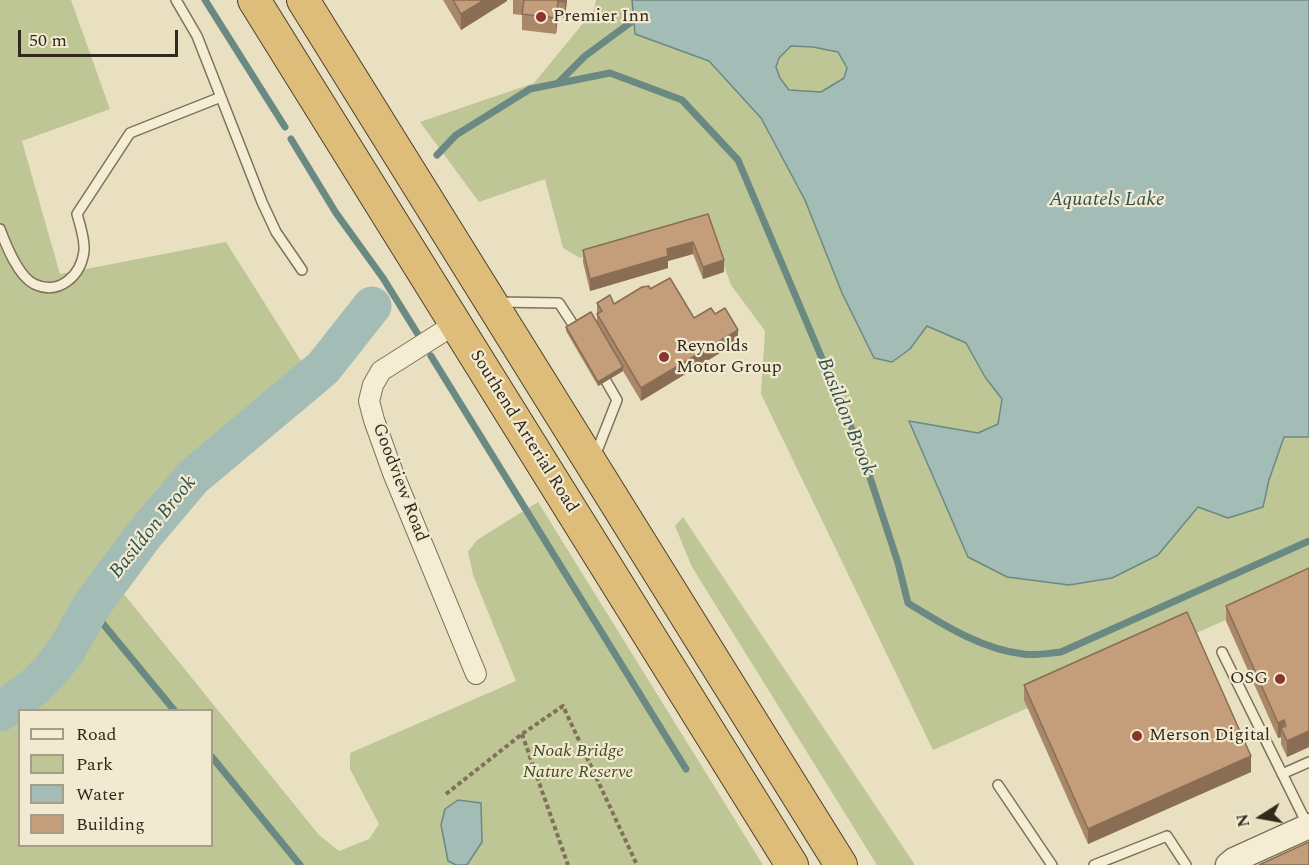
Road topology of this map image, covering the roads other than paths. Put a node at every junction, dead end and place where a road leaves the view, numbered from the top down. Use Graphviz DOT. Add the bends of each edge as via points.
graph roads {
  1 [pos="176,0"];
  2 [pos="237,0"];
  3 [pos="254,0"];
  4 [pos="303,0"];
  5 [pos="221,97"];
  6 [pos="0,229"];
  7 [pos="407,247"];
  8 [pos="302,270"];
  9 [pos="490,301"];
  10 [pos="455,324"];
  11 [pos="574,326"];
  12 [pos="606,381"];
  13 [pos="592,464"];
  14 [pos="1222,652"];
  15 [pos="476,674"];
  16 [pos="1309,762"];
  17 [pos="1282,774"];
  18 [pos="998,785"];
  19 [pos="1309,826"];
  20 [pos="792,865"];
  21 [pos="841,865"];
  22 [pos="1052,865"];
  23 [pos="1094,865"];
  24 [pos="1186,865"];
  25 [pos="1228,865"];
  1 -- 5 [label="lane" via="198,36"];
  2 -- 7 [label="highway"];
  3 -- 7 [label="highway, Southend Arterial Road"];
  4 -- 9 [label="highway"];
  5 -- 6 [label="lane" via="130,133 77,213 84,248 81,266 66,283 49,287 33,284 19,269"];
  5 -- 8 [label="lane" via="276,232"];
  7 -- 10 [label="highway, Southend Arterial Road"];
  9 -- 11 [label="lane" via="559,303"];
  9 -- 13 [label="highway"];
  10 -- 15 [label="street, Goodview Road" via="381,371 369,401 393,473"];
  10 -- 20 [label="highway, Southend Arterial Road"];
  12 -- 13 [label="lane" via="617,400"];
  13 -- 21 [label="highway"];
  14 -- 17 [label="lane"];
  16 -- 17 [label="lane"];
  17 -- 19 [label="lane"];
  18 -- 22 [label="lane"];
  19 -- 25 [label="street"];
  23 -- 24 [label="lane" via="1167,836"];
}
